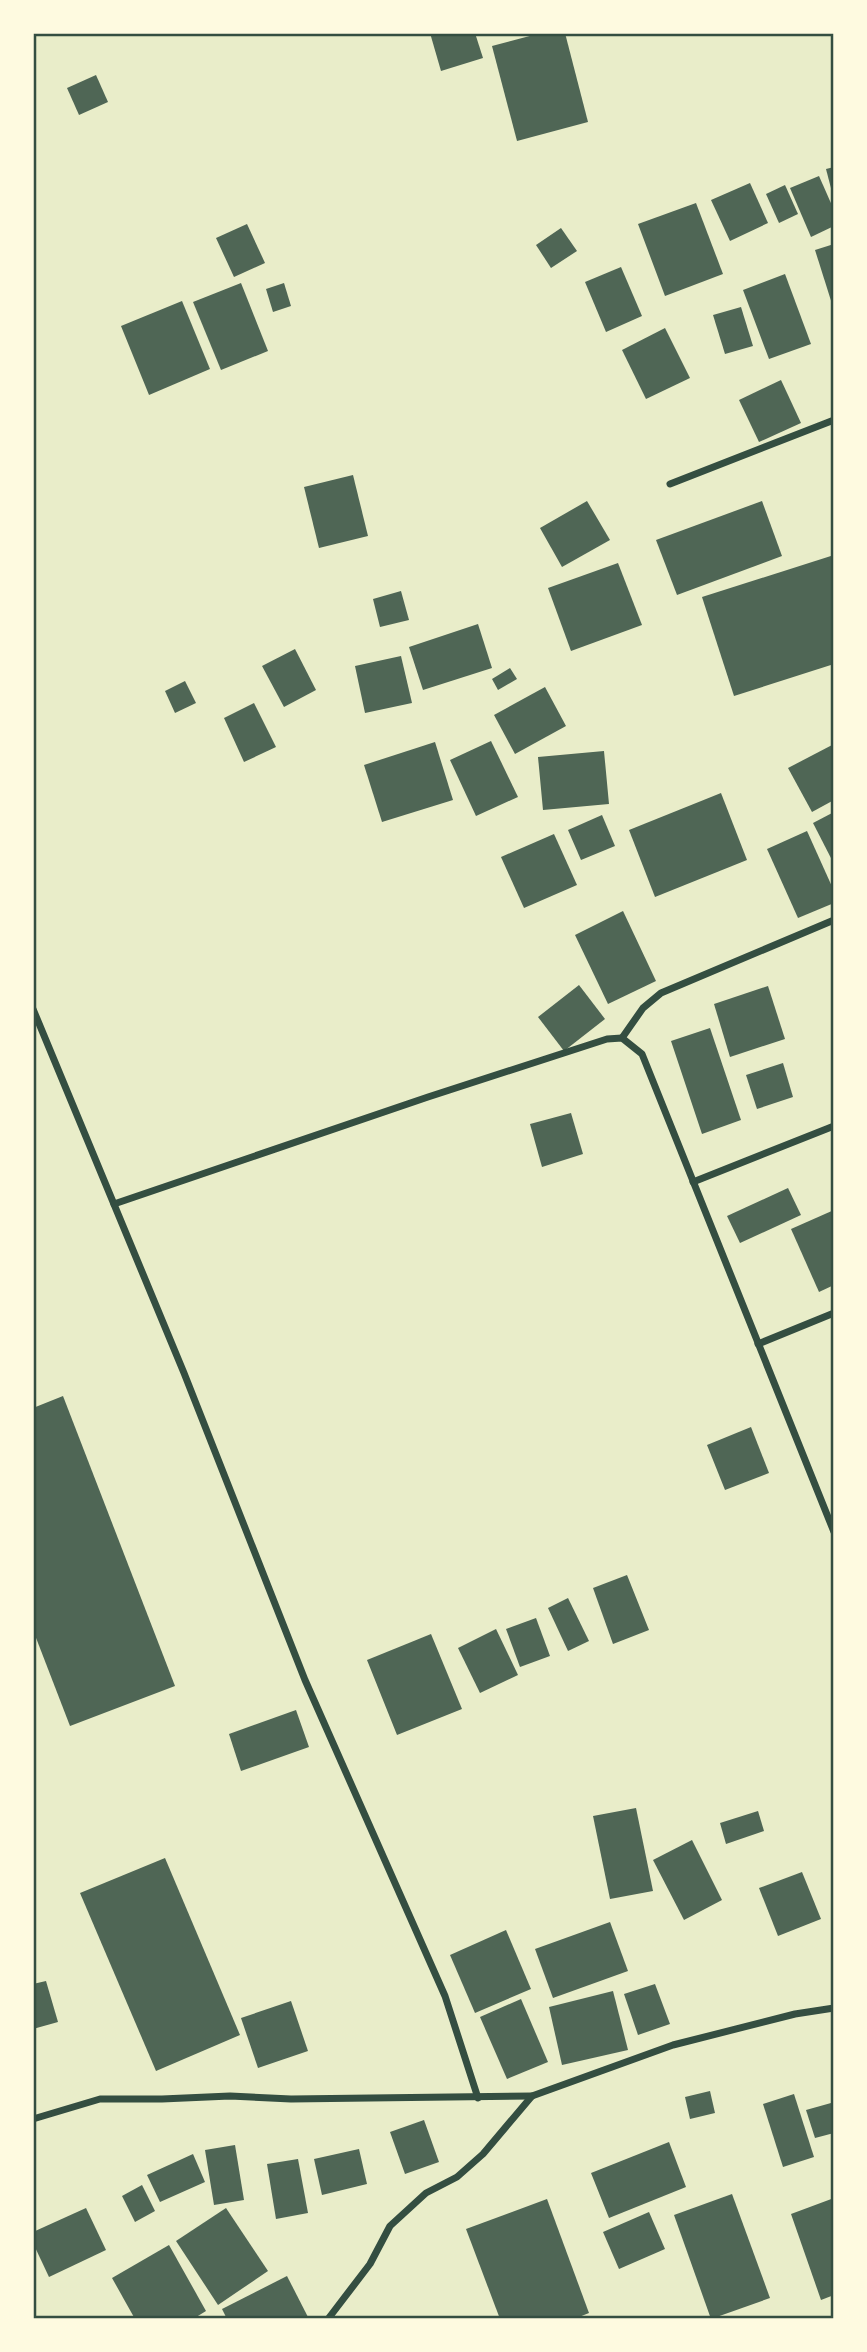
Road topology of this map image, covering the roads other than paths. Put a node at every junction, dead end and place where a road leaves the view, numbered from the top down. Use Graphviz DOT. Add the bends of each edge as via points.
graph roads {
  1 [pos="834,420"];
  2 [pos="670,484"];
  3 [pos="834,920"];
  4 [pos="33,1009"];
  5 [pos="622,1038"];
  6 [pos="834,1126"];
  7 [pos="693,1182"];
  8 [pos="114,1205"];
  9 [pos="834,1313"];
  10 [pos="758,1345"];
  11 [pos="831,1519"];
  12 [pos="834,1532"];
  13 [pos="834,2008"];
  14 [pos="532,2096"];
  15 [pos="478,2098"];
  16 [pos="33,2119"];
  17 [pos="328,2319"];
  1 -- 2 [label="street"];
  3 -- 5 [label="street" via="661,993 643,1008"];
  4 -- 8 [label="street"];
  5 -- 7 [label="street" via="642,1054"];
  5 -- 8 [label="street" via="467,1084"];
  6 -- 7 [label="street"];
  7 -- 10 [label="street"];
  8 -- 15 [label="street" via="305,1680 444,1996"];
  9 -- 10 [label="street"];
  10 -- 11 [label="street"];
  11 -- 12 [label="street"];
  13 -- 14 [label="street" via="673,2045"];
  14 -- 15 [label="street"];
  14 -- 17 [label="street" via="474,2162 426,2193 390,2226 370,2264"];
  15 -- 16 [label="street" via="100,2099"];
}
